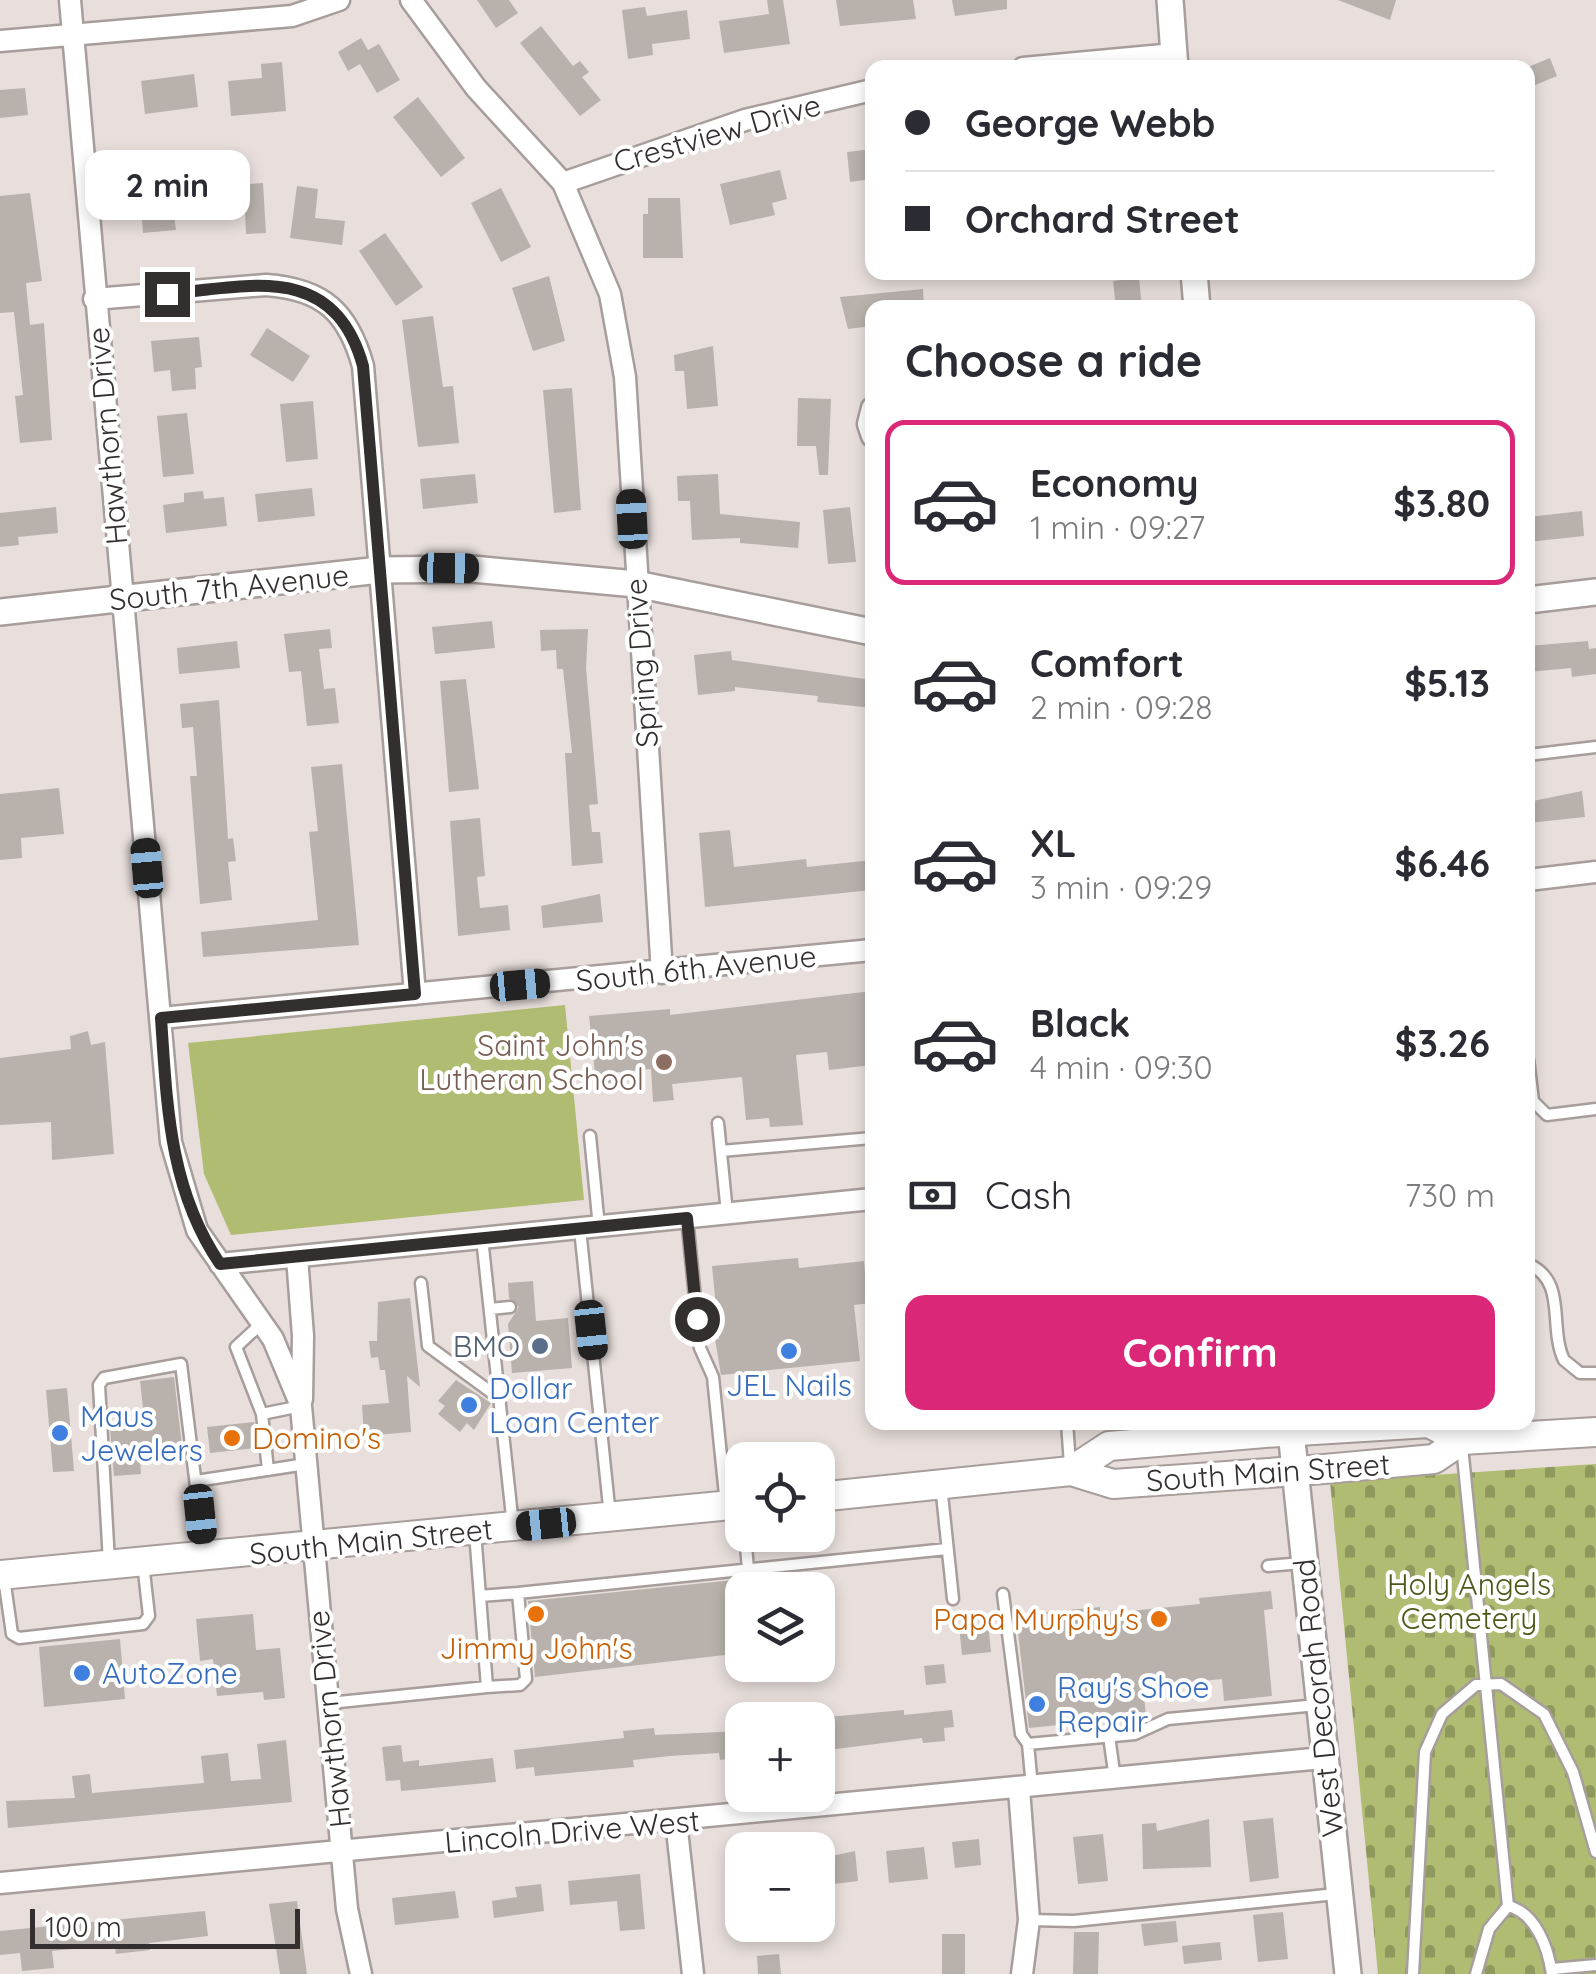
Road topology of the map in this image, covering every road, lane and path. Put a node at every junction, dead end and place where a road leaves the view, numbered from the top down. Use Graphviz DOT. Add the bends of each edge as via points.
graph roads {
  1 [pos="70,0"];
  2 [pos="339,0"];
  3 [pos="410,0"];
  4 [pos="1170,0"];
  5 [pos="73,36"];
  6 [pos="0,41"];
  7 [pos="1175,60"];
  8 [pos="865,92"];
  9 [pos="564,182"];
  10 [pos="94,300"];
  11 [pos="380,570"];
  12 [pos="636,584"];
  13 [pos="1596,592"];
  14 [pos="121,598"];
  15 [pos="1535,599"];
  16 [pos="0,612"];
  17 [pos="865,631"];
  18 [pos="1596,747"];
  19 [pos="1535,754"];
  20 [pos="1596,872"];
  21 [pos="1535,879"];
  22 [pos="865,951"];
  23 [pos="662,972"];
  24 [pos="415,994"];
  25 [pos="161,1018"];
  26 [pos="1535,1103"];
  27 [pos="1596,1109"];
  28 [pos="718,1123"];
  29 [pos="590,1136"];
  30 [pos="865,1139"];
  31 [pos="721,1152"];
  32 [pos="865,1200"];
  33 [pos="727,1214"];
  34 [pos="687,1218"];
  35 [pos="590,1228"];
  36 [pos="482,1238"];
  37 [pos="297,1257"];
  38 [pos="220,1264"];
  39 [pos="1535,1268"];
  40 [pos="421,1283"];
  41 [pos="510,1307"];
  42 [pos="490,1309"];
  43 [pos="262,1323"];
  44 [pos="1596,1373"];
  45 [pos="499,1398"];
  46 [pos="300,1406"];
  47 [pos="262,1414"];
  48 [pos="1068,1430"];
  49 [pos="1261,1430"];
  50 [pos="1290,1430"];
  51 [pos="1444,1430"];
  52 [pos="1596,1432"];
  53 [pos="1462,1440"];
  54 [pos="726,1442"];
  55 [pos="306,1464"];
  56 [pos="268,1470"];
  57 [pos="1071,1471"];
  58 [pos="1294,1471"];
  59 [pos="196,1481"];
  60 [pos="941,1484"];
  61 [pos="835,1494"];
  62 [pos="725,1506"];
  63 [pos="610,1517"];
  64 [pos="513,1527"];
  65 [pos="474,1531"];
  66 [pos="312,1547"];
  67 [pos="947,1548"];
  68 [pos="746,1552"];
  69 [pos="204,1557"];
  70 [pos="143,1562"];
  71 [pos="1304,1563"];
  72 [pos="110,1566"];
  73 [pos="1268,1566"];
  74 [pos="748,1569"];
  75 [pos="2,1575"];
  76 [pos="518,1593"];
  77 [pos="1003,1594"];
  78 [pos="480,1596"];
  79 [pos="952,1599"];
  80 [pos="1486,1683"];
  81 [pos="487,1687"];
  82 [pos="326,1703"];
  83 [pos="1318,1705"];
  84 [pos="1109,1736"];
  85 [pos="1028,1744"];
  86 [pos="1323,1758"];
  87 [pos="1115,1779"];
  88 [pos="1026,1788"];
  89 [pos="676,1821"];
  90 [pos="342,1852"];
  91 [pos="1596,1852"];
  92 [pos="0,1883"];
  93 [pos="1339,1894"];
  94 [pos="1508,1906"];
  95 [pos="1029,1920"];
  96 [pos="1596,1965"];
  97 [pos="1552,1971"];
  98 [pos="361,1974"];
  99 [pos="693,1974"];
  100 [pos="1022,1974"];
  101 [pos="1348,1974"];
  102 [pos="1413,1974"];
  103 [pos="1474,1974"];
  1 -- 5 [label="street, Hawthorn Drive"];
  2 -- 5 [label="street" via="292,16"];
  3 -- 9 [label="street, Spring Drive" via="476,88"];
  4 -- 7 [label="street"];
  5 -- 6 [label="street"];
  5 -- 10 [label="street, Hawthorn Drive"];
  8 -- 9 [label="street, Crestview Drive" via="746,120"];
  9 -- 12 [label="street, Spring Drive" via="599,260 618,328"];
  10 -- 11 [label="street" via="266,285 292,287 336,310 354,334 363,366"];
  10 -- 14 [label="street, Hawthorn Drive"];
  11 -- 12 [label="street, South 7th Avenue" via="472,569"];
  11 -- 14 [label="street, South 7th Avenue"];
  11 -- 24 [label="street"];
  12 -- 17 [label="street, South 7th Avenue"];
  12 -- 23 [label="street, Spring Drive"];
  13 -- 15 [label="street"];
  14 -- 16 [label="street, South 7th Avenue"];
  14 -- 25 [label="street, Hawthorn Drive"];
  18 -- 19 [label="lane"];
  20 -- 21 [label="street"];
  22 -- 23 [label="street, South 6th Avenue"];
  23 -- 24 [label="street, South 6th Avenue"];
  24 -- 25 [label="street, South 6th Avenue"];
  25 -- 38 [label="street, Hawthorn Drive" via="179,1179 197,1230"];
  26 -- 27 [label="lane" via="1547,1115"];
  28 -- 31 [label="lane"];
  29 -- 35 [label="lane"];
  30 -- 31 [label="lane"];
  31 -- 33 [label="lane"];
  32 -- 33 [label="street"];
  33 -- 34 [label="street"];
  34 -- 35 [label="street"];
  34 -- 54 [label="lane" via="700,1348"];
  35 -- 36 [label="street"];
  35 -- 63 [label="lane"];
  36 -- 37 [label="street"];
  36 -- 42 [label="lane"];
  37 -- 38 [label="street"];
  37 -- 46 [label="street"];
  38 -- 43 [label="street, Hawthorn Drive"];
  39 -- 44 [label="lane" via="1553,1287 1564,1360 1580,1373"];
  40 -- 45 [label="lane" via="428,1346"];
  41 -- 42 [label="lane"];
  42 -- 45 [label="lane"];
  43 -- 46 [label="street, Hawthorn Drive" via="290,1372"];
  43 -- 47 [label="lane" via="236,1347"];
  45 -- 64 [label="lane"];
  46 -- 47 [label="lane"];
  46 -- 55 [label="street, Hawthorn Drive"];
  47 -- 56 [label="lane"];
  48 -- 57 [label="lane"];
  49 -- 57 [label="main road, South Main Street" via="1109,1446"];
  50 -- 58 [label="street, West Decorah Road"];
  51 -- 53 [label="main road, South Main Street"];
  52 -- 53 [label="main road, South Main Street"];
  53 -- 58 [label="main road, South Main Street" via="1434,1458"];
  53 -- 80 [label="lane"];
  55 -- 56 [label="lane"];
  55 -- 66 [label="street, Hawthorn Drive"];
  56 -- 59 [label="lane"];
  57 -- 58 [label="main road, South Main Street" via="1113,1484"];
  57 -- 60 [label="main road, South Main Street"];
  58 -- 71 [label="street, West Decorah Road"];
  59 -- 69 [label="lane"];
  59 -- 72 [label="lane" via="181,1364 104,1378 99,1386"];
  60 -- 61 [label="main road, South Main Street"];
  60 -- 67 [label="lane"];
  62 -- 63 [label="main road, South Main Street"];
  63 -- 64 [label="main road, South Main Street"];
  64 -- 65 [label="main road, South Main Street"];
  65 -- 66 [label="main road, South Main Street"];
  65 -- 78 [label="lane"];
  66 -- 69 [label="main road, South Main Street"];
  66 -- 82 [label="street, Hawthorn Drive"];
  67 -- 74 [label="lane"];
  67 -- 79 [label="lane"];
  68 -- 74 [label="lane"];
  69 -- 70 [label="main road, South Main Street"];
  70 -- 72 [label="main road, South Main Street"];
  70 -- 75 [label="lane" via="149,1616 143,1624 19,1638 12,1634"];
  71 -- 73 [label="lane"];
  71 -- 83 [label="street, West Decorah Road"];
  72 -- 75 [label="main road, South Main Street"];
  74 -- 76 [label="lane"];
  76 -- 78 [label="lane"];
  76 -- 81 [label="lane" via="526,1680"];
  77 -- 85 [label="lane" via="1021,1734"];
  78 -- 81 [label="lane"];
  80 -- 91 [label="lane" via="1518,1692 1551,1724 1574,1772"];
  80 -- 94 [label="lane"];
  80 -- 102 [label="lane" via="1442,1714 1424,1752"];
  81 -- 82 [label="lane"];
  82 -- 90 [label="street, Hawthorn Drive"];
  83 -- 84 [label="lane" via="1168,1719"];
  83 -- 86 [label="street, West Decorah Road"];
  84 -- 85 [label="lane"];
  84 -- 87 [label="lane"];
  85 -- 88 [label="lane"];
  86 -- 87 [label="street, Lincoln Drive West"];
  86 -- 93 [label="street, West Decorah Road"];
  87 -- 88 [label="street, Lincoln Drive West"];
  88 -- 89 [label="street, Lincoln Drive West"];
  88 -- 95 [label="street"];
  89 -- 90 [label="street, Lincoln Drive West"];
  89 -- 99 [label="street"];
  90 -- 92 [label="street, Lincoln Drive West"];
  90 -- 98 [label="street, Hawthorn Drive"];
  93 -- 95 [label="lane" via="1074,1922"];
  93 -- 101 [label="street, West Decorah Road"];
  94 -- 97 [label="lane" via="1540,1934"];
  94 -- 103 [label="lane" via="1490,1929"];
  95 -- 100 [label="street"];
  96 -- 97 [label="lane"];
}
